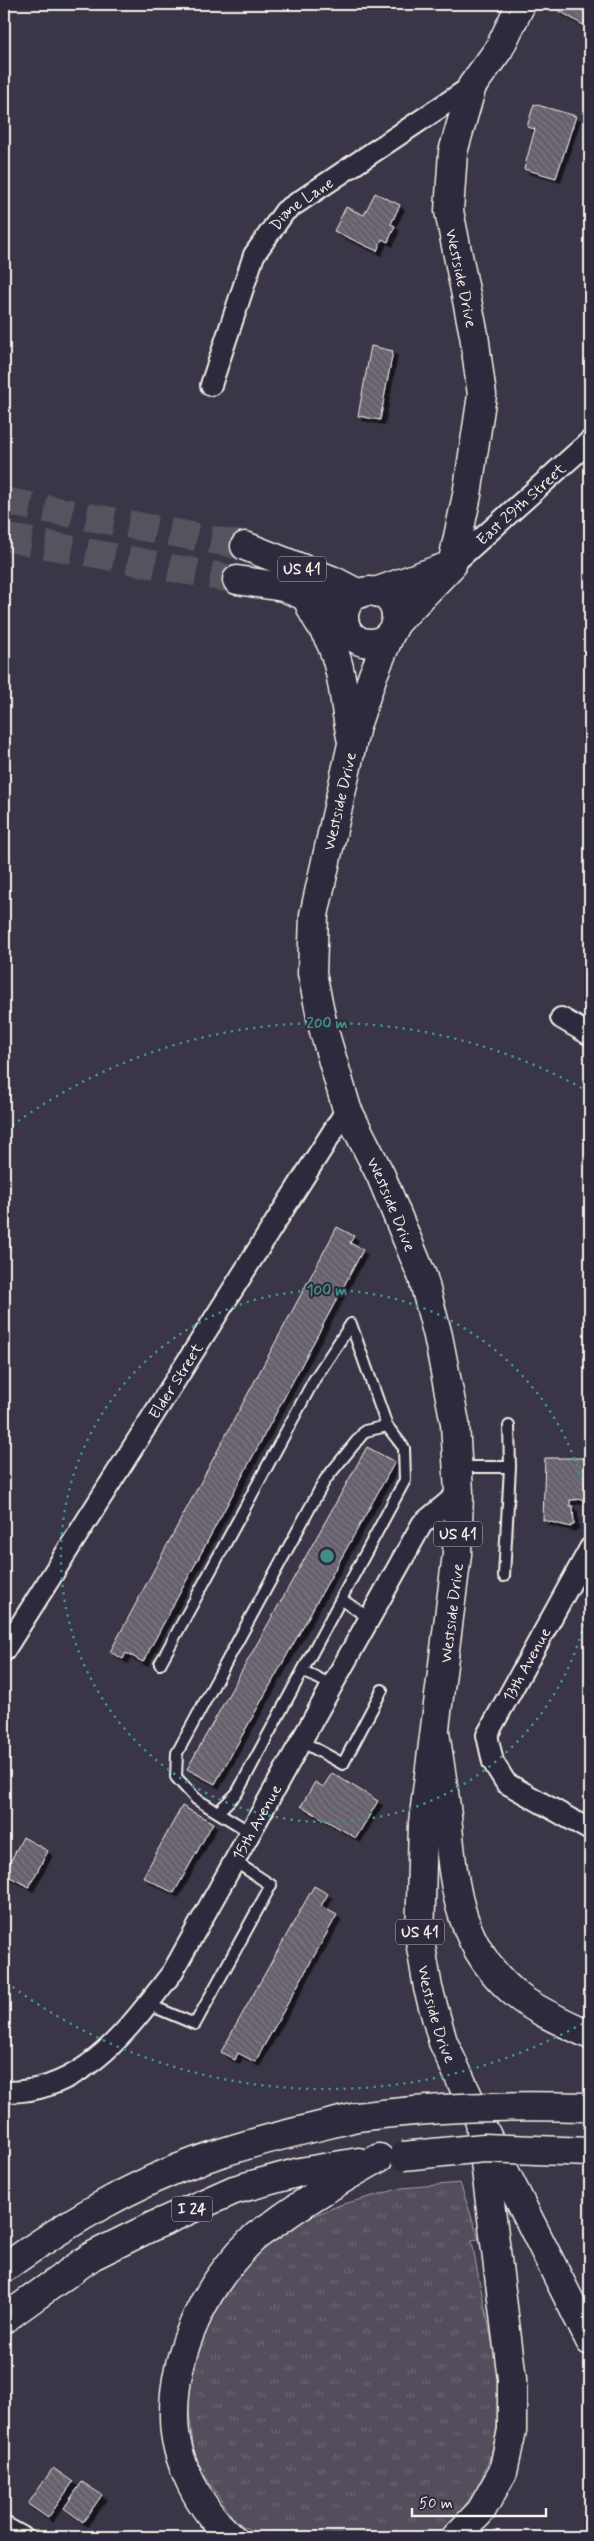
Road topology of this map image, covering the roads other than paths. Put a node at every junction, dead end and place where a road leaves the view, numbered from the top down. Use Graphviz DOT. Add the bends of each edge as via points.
graph roads {
  1 [pos="521,4"];
  2 [pos="472,86"];
  3 [pos="211,385"];
  4 [pos="590,441"];
  5 [pos="245,546"];
  6 [pos="452,565"];
  7 [pos="237,580"];
  8 [pos="367,593"];
  9 [pos="307,595"];
  10 [pos="393,628"];
  11 [pos="348,629"];
  12 [pos="354,734"];
  13 [pos="561,1018"];
  14 [pos="590,1034"];
  15 [pos="347,1109"];
  16 [pos="387,1426"];
  17 [pos="509,1426"];
  18 [pos="510,1467"];
  19 [pos="458,1480"];
  20 [pos="590,1548"];
  21 [pos="504,1576"];
  22 [pos="340,1599"];
  23 [pos="369,1618"];
  24 [pos="4,1651"];
  25 [pos="160,1664"];
  26 [pos="303,1671"];
  27 [pos="332,1685"];
  28 [pos="382,1690"];
  29 [pos="435,1732"];
  30 [pos="300,1741"];
  31 [pos="219,1811"];
  32 [pos="590,1830"];
  33 [pos="250,1832"];
  34 [pos="234,1861"];
  35 [pos="147,2004"];
  36 [pos="590,2035"];
  37 [pos="4,2091"];
  38 [pos="588,2108"];
  39 [pos="480,2122"];
  40 [pos="590,2152"];
  41 [pos="391,2157"];
  42 [pos="4,2268"];
  43 [pos="4,2319"];
  44 [pos="590,2341"];
  45 [pos="4,2527"];
  46 [pos="22,2537"];
  47 [pos="232,2537"];
  48 [pos="456,2537"];
  1 -- 2 [label="main road, Westside Drive" via="499,49"];
  2 -- 3 [label="street, Diane Lane" via="285,211 254,255"];
  2 -- 6 [label="main road, Westside Drive" via="453,152 449,212 474,335 482,395 467,495"];
  4 -- 6 [label="street, East 29th Street"];
  5 -- 8 [label="main road, US 41"];
  6 -- 8 [label="main road, East 29th Street"];
  6 -- 10 [label="main road, East 29th Street"];
  7 -- 9 [label="main road, US 41" via="283,587"];
  8 -- 10 [label="main road" via="382,595 393,607"];
  8 -- 11 [label="main road" via="347,605"];
  9 -- 11 [label="main road, US 41" via="323,603"];
  9 -- 12 [label="main road" via="309,606 333,647"];
  10 -- 11 [label="main road" via="385,638 369,643"];
  10 -- 12 [label="main road, Westside Drive / US 41" via="373,675"];
  11 -- 12 [label="main road, Westside Drive / US 41"];
  12 -- 15 [label="main road, Westside Drive / US 41" via="314,915 312,973 324,1031"];
  13 -- 14 [label="street"];
  15 -- 19 [label="main road, Westside Drive / US 41" via="381,1176 423,1278 448,1378 455,1423"];
  15 -- 24 [label="street, Elder Street"];
  16 -- 22 [label="lane" via="404,1448 405,1480"];
  16 -- 25 [label="lane" via="351,1324 314,1380"];
  16 -- 31 [label="lane" via="365,1431 325,1480 176,1753 176,1777 196,1799"];
  17 -- 18 [label="lane"];
  18 -- 19 [label="lane"];
  18 -- 21 [label="lane"];
  19 -- 23 [label="street, 15th Avenue" via="422,1524"];
  19 -- 29 [label="main road, Westside Drive / US 41" via="457,1554"];
  20 -- 32 [label="street, 13th Avenue" via="488,1735 493,1762 506,1783"];
  22 -- 23 [label="lane"];
  22 -- 26 [label="lane"];
  23 -- 27 [label="street, 15th Avenue"];
  26 -- 27 [label="lane"];
  26 -- 31 [label="lane" via="237,1793"];
  27 -- 30 [label="street, 15th Avenue"];
  28 -- 30 [label="lane" via="343,1764"];
  29 -- 36 [label="main road" via="453,1874 461,1915 475,1948 520,1998"];
  29 -- 39 [label="main road, Westside Drive / US 41" via="423,1823 420,1941 428,1988 443,2042"];
  30 -- 33 [label="street, 15th Avenue"];
  31 -- 33 [label="lane"];
  33 -- 34 [label="street, 15th Avenue"];
  34 -- 35 [label="street, 15th Avenue" via="172,1973"];
  34 -- 35 [label="lane" via="271,1885 195,2024"];
  35 -- 37 [label="street, 15th Avenue" via="92,2064 50,2086 10,2093"];
  38 -- 42 [label="main road, I 24, bridge" via="501,2105 426,2108 357,2117 276,2137 202,2159 116,2196"];
  39 -- 44 [label="main road, Westside Drive / US 41"];
  39 -- 48 [label="main road" via="512,2379 512,2430 503,2472 481,2511"];
  40 -- 41 [label="main road, I 24, bridge" via="484,2148"];
  41 -- 43 [label="main road, I 24" via="300,2172 234,2190 92,2256"];
  41 -- 47 [label="main road" via="322,2190 254,2238 214,2284 192,2326 177,2381 174,2418 181,2458 192,2487 217,2525"];
  45 -- 46 [label="street"];
}
